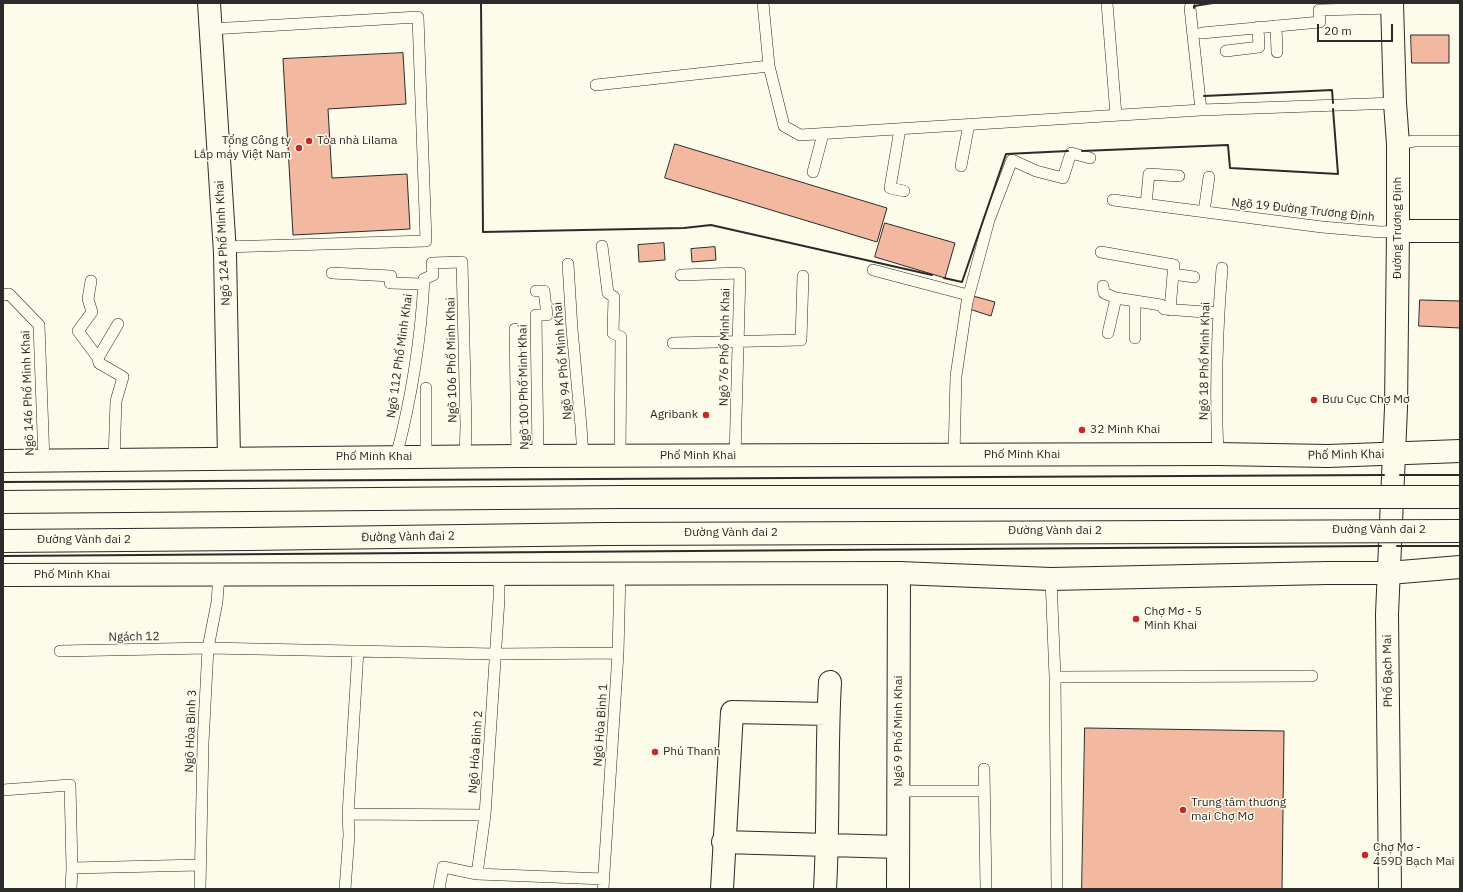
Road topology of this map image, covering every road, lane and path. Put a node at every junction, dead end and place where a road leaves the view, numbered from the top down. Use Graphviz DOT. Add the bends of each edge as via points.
graph roads {
  1 [pos="209,3"];
  2 [pos="763,3"];
  3 [pos="1107,3"];
  4 [pos="1392,5"];
  5 [pos="1190,8"];
  6 [pos="1276,26"];
  7 [pos="1258,27"];
  8 [pos="211,29"];
  9 [pos="1202,33"];
  10 [pos="1226,50"];
  11 [pos="1277,52"];
  12 [pos="769,66"];
  13 [pos="596,85"];
  14 [pos="1395,103"];
  15 [pos="1201,110"];
  16 [pos="1116,115"];
  17 [pos="969,124"];
  18 [pos="900,129"];
  19 [pos="823,134"];
  20 [pos="1460,141"];
  21 [pos="1398,144"];
  22 [pos="1090,158"];
  23 [pos="961,166"];
  24 [pos="813,172"];
  25 [pos="1179,176"];
  26 [pos="1209,177"];
  27 [pos="904,191"];
  28 [pos="1113,200"];
  29 [pos="1146,204"];
  30 [pos="1204,212"];
  31 [pos="1398,231"];
  32 [pos="1460,231"];
  33 [pos="602,246"];
  34 [pos="224,247"];
  35 [pos="1100,252"];
  36 [pos="462,262"];
  37 [pos="568,264"];
  38 [pos="1222,268"];
  39 [pos="873,270"];
  40 [pos="332,274"];
  41 [pos="1173,274"];
  42 [pos="681,275"];
  43 [pos="803,276"];
  44 [pos="1194,277"];
  45 [pos="91,281"];
  46 [pos="423,284"];
  47 [pos="1103,286"];
  48 [pos="536,291"];
  49 [pos="3,295"];
  50 [pos="968,295"];
  51 [pos="1116,298"];
  52 [pos="1135,301"];
  53 [pos="1170,310"];
  54 [pos="1218,313"];
  55 [pos="118,324"];
  56 [pos="515,329"];
  57 [pos="1108,332"];
  58 [pos="1135,338"];
  59 [pos="738,342"];
  60 [pos="673,343"];
  61 [pos="98,358"];
  62 [pos="426,388"];
  63 [pos="1460,451"];
  64 [pos="1218,454"];
  65 [pos="1393,454"];
  66 [pos="954,455"];
  67 [pos="527,456"];
  68 [pos="620,456"];
  69 [pos="735,456"];
  70 [pos="396,457"];
  71 [pos="426,457"];
  72 [pos="465,457"];
  73 [pos="583,457"];
  74 [pos="229,458"];
  75 [pos="114,460"];
  76 [pos="3,461"];
  77 [pos="44,461"];
  78 [pos="1460,497"];
  79 [pos="3,502"];
  80 [pos="1460,531"];
  81 [pos="3,541"];
  82 [pos="1460,567"];
  83 [pos="500,573"];
  84 [pos="620,573"];
  85 [pos="899,573"];
  86 [pos="1389,573"];
  87 [pos="3,575"];
  88 [pos="219,575"];
  89 [pos="1051,578"];
  90 [pos="208,648"];
  91 [pos="60,651"];
  92 [pos="358,651"];
  93 [pos="618,653"];
  94 [pos="495,654"];
  95 [pos="1312,676"];
  96 [pos="1055,677"];
  97 [pos="830,682"];
  98 [pos="828,714"];
  99 [pos="984,770"];
  100 [pos="3,790"];
  101 [pos="898,791"];
  102 [pos="984,792"];
  103 [pos="348,814"];
  104 [pos="484,815"];
  105 [pos="724,842"];
  106 [pos="827,845"];
  107 [pos="898,847"];
  108 [pos="200,865"];
  109 [pos="72,868"];
  110 [pos="478,874"];
  111 [pos="603,884"];
  112 [pos="71,889"];
  113 [pos="200,889"];
  114 [pos="346,889"];
  115 [pos="439,889"];
  116 [pos="722,889"];
  117 [pos="825,889"];
  118 [pos="898,889"];
  119 [pos="986,889"];
  120 [pos="1057,889"];
  121 [pos="1390,889"];
  1 -- 8 [label="main road, Ngõ 124 Phố Minh Khai"];
  2 -- 12 [label="lane"];
  3 -- 16 [label="lane"];
  4 -- 6 [label="lane" via="1319,10 1320,22"];
  4 -- 14 [label="main road, Đường Trương Định"];
  5 -- 15 [label="lane"];
  6 -- 7 [label="lane"];
  6 -- 11 [label="lane"];
  7 -- 9 [label="lane"];
  7 -- 10 [label="lane" via="1259,47"];
  8 -- 34 [label="main road, Ngõ 124 Phố Minh Khai"];
  8 -- 34 [label="lane" via="418,17 426,241"];
  12 -- 13 [label="lane"];
  12 -- 19 [label="lane" via="784,126 800,135"];
  14 -- 15 [label="lane"];
  14 -- 21 [label="main road, Đường Trương Định"];
  15 -- 16 [label="lane"];
  16 -- 17 [label="lane"];
  17 -- 18 [label="lane"];
  17 -- 23 [label="lane"];
  18 -- 19 [label="lane"];
  18 -- 27 [label="lane" via="890,188"];
  19 -- 24 [label="lane"];
  20 -- 21 [label="lane" via="1414,141"];
  21 -- 31 [label="main road, Đường Trương Định"];
  22 -- 50 [label="lane" via="1071,153 1063,178 1036,171 1012,160 989,220"];
  25 -- 29 [label="lane" via="1149,174"];
  26 -- 30 [label="lane"];
  28 -- 29 [label="lane, Ngõ 19 Đường Trương Định"];
  29 -- 30 [label="lane, Ngõ 19 Đường Trương Định"];
  30 -- 31 [label="lane, Ngõ 19 Đường Trương Định" via="1322,227"];
  31 -- 32 [label="main road"];
  31 -- 65 [label="main road, Đường Trương Định"];
  33 -- 68 [label="lane" via="608,293 614,297 613,333 620,337"];
  34 -- 74 [label="main road, Ngõ 124 Phố Minh Khai"];
  35 -- 41 [label="lane" via="1174,265"];
  36 -- 46 [label="lane, Ngõ 112 Phố Minh Khai" via="432,263 432,275 424,279"];
  36 -- 72 [label="lane, Ngõ 106 Phố Minh Khai"];
  37 -- 73 [label="lane, Ngõ 94 Phố Minh Khai"];
  38 -- 54 [label="lane, Ngõ 18 Phố Minh Khai"];
  39 -- 50 [label="lane"];
  40 -- 46 [label="lane" via="391,276 390,283"];
  41 -- 44 [label="lane"];
  41 -- 53 [label="lane"];
  42 -- 59 [label="lane, Ngõ 76 Phố Minh Khai" via="740,273"];
  43 -- 59 [label="lane" via="801,340"];
  45 -- 61 [label="lane" via="88,299 92,312 78,331"];
  46 -- 70 [label="lane, Ngõ 112 Phố Minh Khai" via="418,342 404,427"];
  47 -- 51 [label="lane" via="1104,293"];
  48 -- 67 [label="lane, Ngõ 100 Phố Minh Khai" via="544,291 547,315 536,315"];
  49 -- 77 [label="lane, Ngõ 146 Phố Minh Khai" via="9,294 39,325"];
  50 -- 66 [label="lane" via="956,376"];
  51 -- 52 [label="lane"];
  51 -- 57 [label="lane"];
  52 -- 53 [label="lane" via="1161,305 1164,309"];
  52 -- 58 [label="lane"];
  53 -- 54 [label="lane"];
  54 -- 64 [label="lane, Ngõ 18 Phố Minh Khai"];
  55 -- 61 [label="lane"];
  56 -- 67 [label="lane"];
  59 -- 60 [label="lane"];
  59 -- 69 [label="lane, Ngõ 76 Phố Minh Khai"];
  61 -- 75 [label="lane" via="99,363 123,377 116,401"];
  62 -- 71 [label="lane"];
  63 -- 65 [label="main road, Phố Minh Khai"];
  64 -- 65 [label="main road, Phố Minh Khai"];
  64 -- 66 [label="main road, Phố Minh Khai"];
  65 -- 86 [label="main road, Phố Bạch Mai"];
  66 -- 69 [label="main road, Phố Minh Khai"];
  67 -- 72 [label="main road, Phố Minh Khai"];
  67 -- 73 [label="main road, Phố Minh Khai"];
  68 -- 69 [label="main road, Phố Minh Khai"];
  68 -- 73 [label="main road, Phố Minh Khai"];
  70 -- 71 [label="main road, Phố Minh Khai"];
  70 -- 74 [label="main road, Phố Minh Khai"];
  71 -- 72 [label="main road, Phố Minh Khai"];
  74 -- 75 [label="main road, Phố Minh Khai"];
  75 -- 77 [label="main road, Phố Minh Khai"];
  76 -- 77 [label="main road, Phố Minh Khai"];
  78 -- 79 [label="main road, bridge" via="623,497"];
  80 -- 81 [label="main road, Đường Vành đai 2, bridge" via="614,534"];
  82 -- 86 [label="main road, Phố Minh Khai"];
  83 -- 84 [label="main road, Phố Minh Khai"];
  83 -- 88 [label="main road, Phố Minh Khai"];
  83 -- 94 [label="lane, Ngõ Hòa Bình 2"];
  84 -- 85 [label="main road, Phố Minh Khai"];
  84 -- 93 [label="lane, Ngõ Hòa Bình 1"];
  85 -- 89 [label="main road, Phố Minh Khai"];
  85 -- 101 [label="main road, Ngõ 9 Phố Minh Khai"];
  86 -- 89 [label="main road, Phố Minh Khai"];
  86 -- 121 [label="main road, Phố Bạch Mai" via="1387,614"];
  87 -- 88 [label="main road, Phố Minh Khai"];
  88 -- 90 [label="lane, Ngõ Hòa Bình 3" via="217,602"];
  89 -- 96 [label="lane"];
  90 -- 91 [label="lane, Ngách 12"];
  90 -- 92 [label="lane, Ngách 12"];
  90 -- 108 [label="lane, Ngõ Hòa Bình 3"];
  92 -- 94 [label="lane, Ngách 12"];
  92 -- 103 [label="lane"];
  93 -- 94 [label="lane, Ngách 12"];
  93 -- 111 [label="lane, Ngõ Hòa Bình 1"];
  94 -- 104 [label="lane, Ngõ Hòa Bình 2"];
  95 -- 96 [label="lane"];
  96 -- 120 [label="lane"];
  97 -- 98 [label="main road"];
  98 -- 105 [label="main road" via="732,712"];
  98 -- 106 [label="main road"];
  99 -- 102 [label="lane"];
  100 -- 109 [label="lane" via="70,785"];
  101 -- 102 [label="lane"];
  101 -- 107 [label="main road, Ngõ 9 Phố Minh Khai"];
  102 -- 119 [label="lane"];
  103 -- 104 [label="lane"];
  103 -- 114 [label="lane"];
  104 -- 110 [label="lane, Ngõ Hòa Bình 2"];
  105 -- 106 [label="main road"];
  105 -- 116 [label="main road"];
  106 -- 107 [label="main road"];
  106 -- 117 [label="main road"];
  107 -- 118 [label="main road, Ngõ 9 Phố Minh Khai"];
  108 -- 109 [label="lane"];
  108 -- 113 [label="lane, Ngõ Hòa Bình 3"];
  109 -- 112 [label="lane"];
  110 -- 111 [label="lane"];
  110 -- 115 [label="lane" via="443,867"];
}
